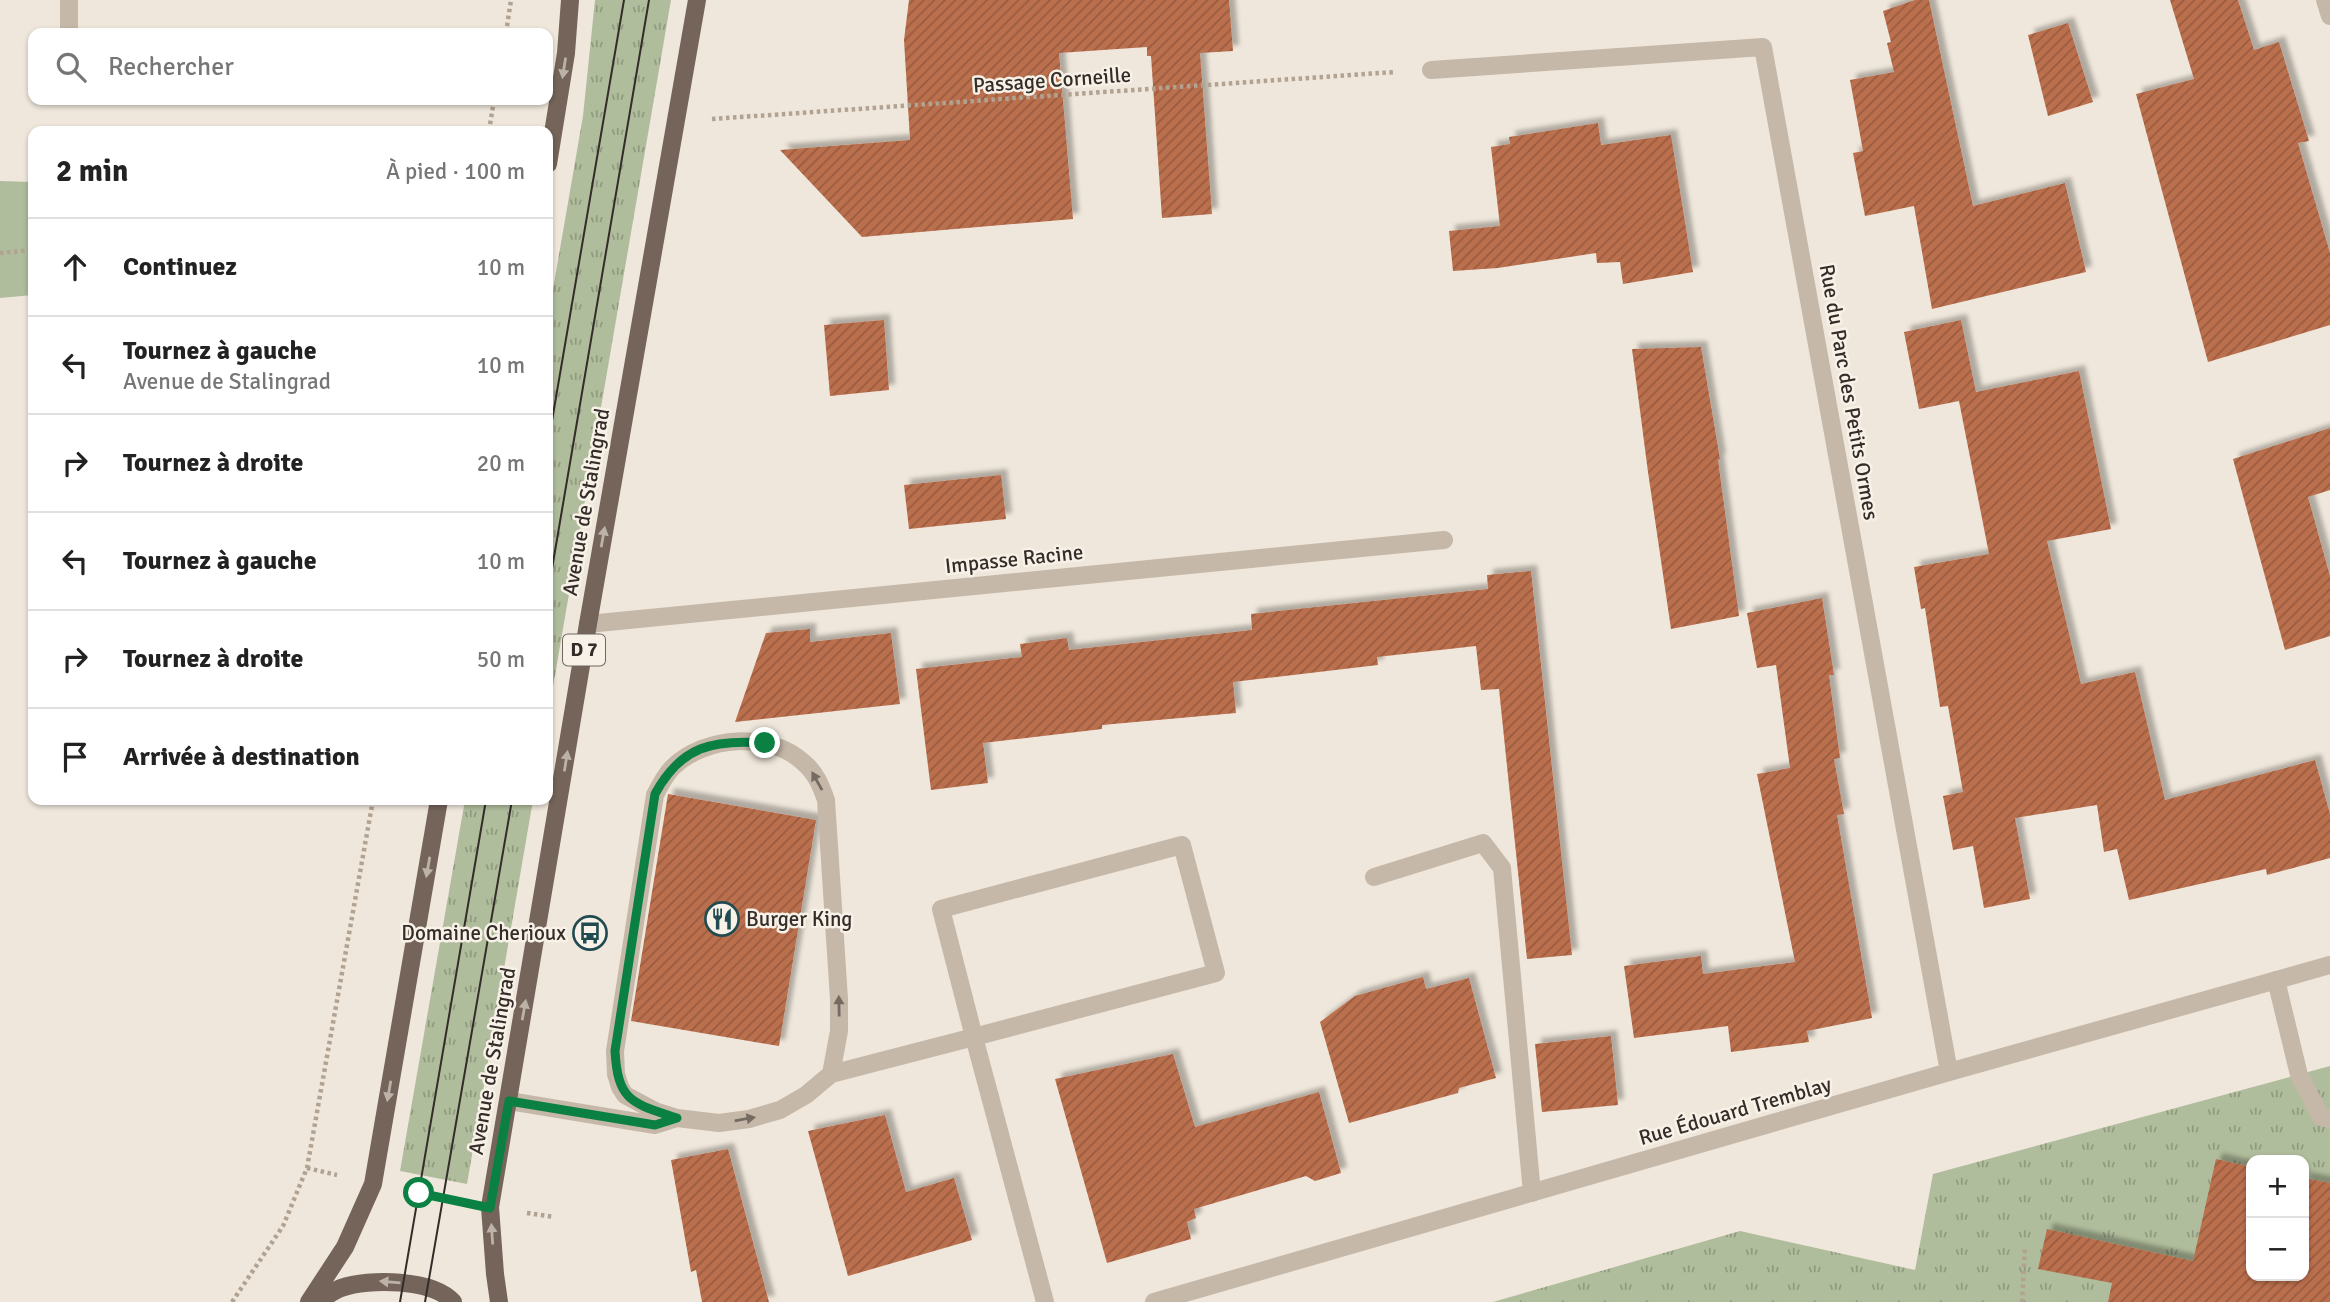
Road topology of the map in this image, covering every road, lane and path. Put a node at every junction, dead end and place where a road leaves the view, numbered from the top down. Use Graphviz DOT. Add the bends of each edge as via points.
graph roads {
  1 [pos="69,0"];
  2 [pos="511,0"];
  3 [pos="570,0"];
  4 [pos="697,0"];
  5 [pos="2325,0"];
  6 [pos="2330,16"];
  7 [pos="69,28"];
  8 [pos="507,28"];
  9 [pos="1431,70"];
  10 [pos="493,105"];
  11 [pos="675,121"];
  12 [pos="490,126"];
  13 [pos="553,133"];
  14 [pos="28,250"];
  15 [pos="0,253"];
  16 [pos="1444,540"];
  17 [pos="588,624"];
  18 [pos="372,805"];
  19 [pos="438,805"];
  20 [pos="1374,877"];
  21 [pos="2330,965"];
  22 [pos="2276,980"];
  23 [pos="974,1037"];
  24 [pos="1949,1072"];
  25 [pos="831,1074"];
  26 [pos="509,1101"];
  27 [pos="677,1118"];
  28 [pos="2330,1119"];
  29 [pos="307,1168"];
  30 [pos="373,1184"];
  31 [pos="1532,1193"];
  32 [pos="490,1208"];
  33 [pos="554,1217"];
  34 [pos="2025,1246"];
  35 [pos="232,1302"];
  36 [pos="309,1302"];
  37 [pos="317,1302"];
  38 [pos="453,1302"];
  39 [pos="499,1302"];
  40 [pos="1045,1302"];
  41 [pos="1154,1302"];
  42 [pos="2022,1302"];
  1 -- 7 [label="street"];
  2 -- 8 [label="path"];
  3 -- 13 [label="main road, one-way"];
  4 -- 11 [label="main road, Avenue de Stalingrad / D 7"];
  5 -- 6 [label="street"];
  9 -- 11 [label="path, Passage Corneille"];
  9 -- 24 [label="street, Rue du Parc des Petits Ormes" via="1763,47"];
  10 -- 12 [label="path"];
  17 -- 11 [label="main road, Avenue de Stalingrad / D 7, one-way"];
  14 -- 15 [label="path"];
  16 -- 17 [label="street, Impasse Racine"];
  26 -- 17 [label="main road, Avenue de Stalingrad / D 7, one-way"];
  18 -- 29 [label="path"];
  19 -- 30 [label="main road, one-way"];
  20 -- 31 [label="street" via="1483,844 1502,869"];
  21 -- 22 [label="street, Rue Édouard Tremblay"];
  22 -- 24 [label="street, Rue Édouard Tremblay"];
  22 -- 28 [label="street" via="2299,1075 2321,1117"];
  23 -- 23 [label="street" via="941,909 1182,845 1216,973"];
  23 -- 25 [label="street"];
  23 -- 40 [label="street"];
  24 -- 31 [label="street, Rue Édouard Tremblay"];
  27 -- 25 [label="street, one-way" via="719,1123 749,1119 780,1110"];
  25 -- 27 [label="street, one-way" via="839,999 826,800 814,774 787,752 765,743 719,742 693,752 673,767 655,794 615,1051 616,1073 625,1096"];
  26 -- 27 [label="street" via="655,1125"];
  26 -- 32 [label="main road, Avenue de Stalingrad / D 7"];
  29 -- 30 [label="path"];
  29 -- 35 [label="path" via="283,1226"];
  30 -- 32 [label="path"];
  30 -- 36 [label="main road" via="345,1247"];
  31 -- 41 [label="street, Rue Édouard Tremblay"];
  32 -- 33 [label="path"];
  39 -- 32 [label="main road, Avenue de Stalingrad / D 7, one-way"];
  34 -- 42 [label="path"];
  38 -- 37 [label="main road, one-way" via="427,1288 376,1281 341,1288"];
}
